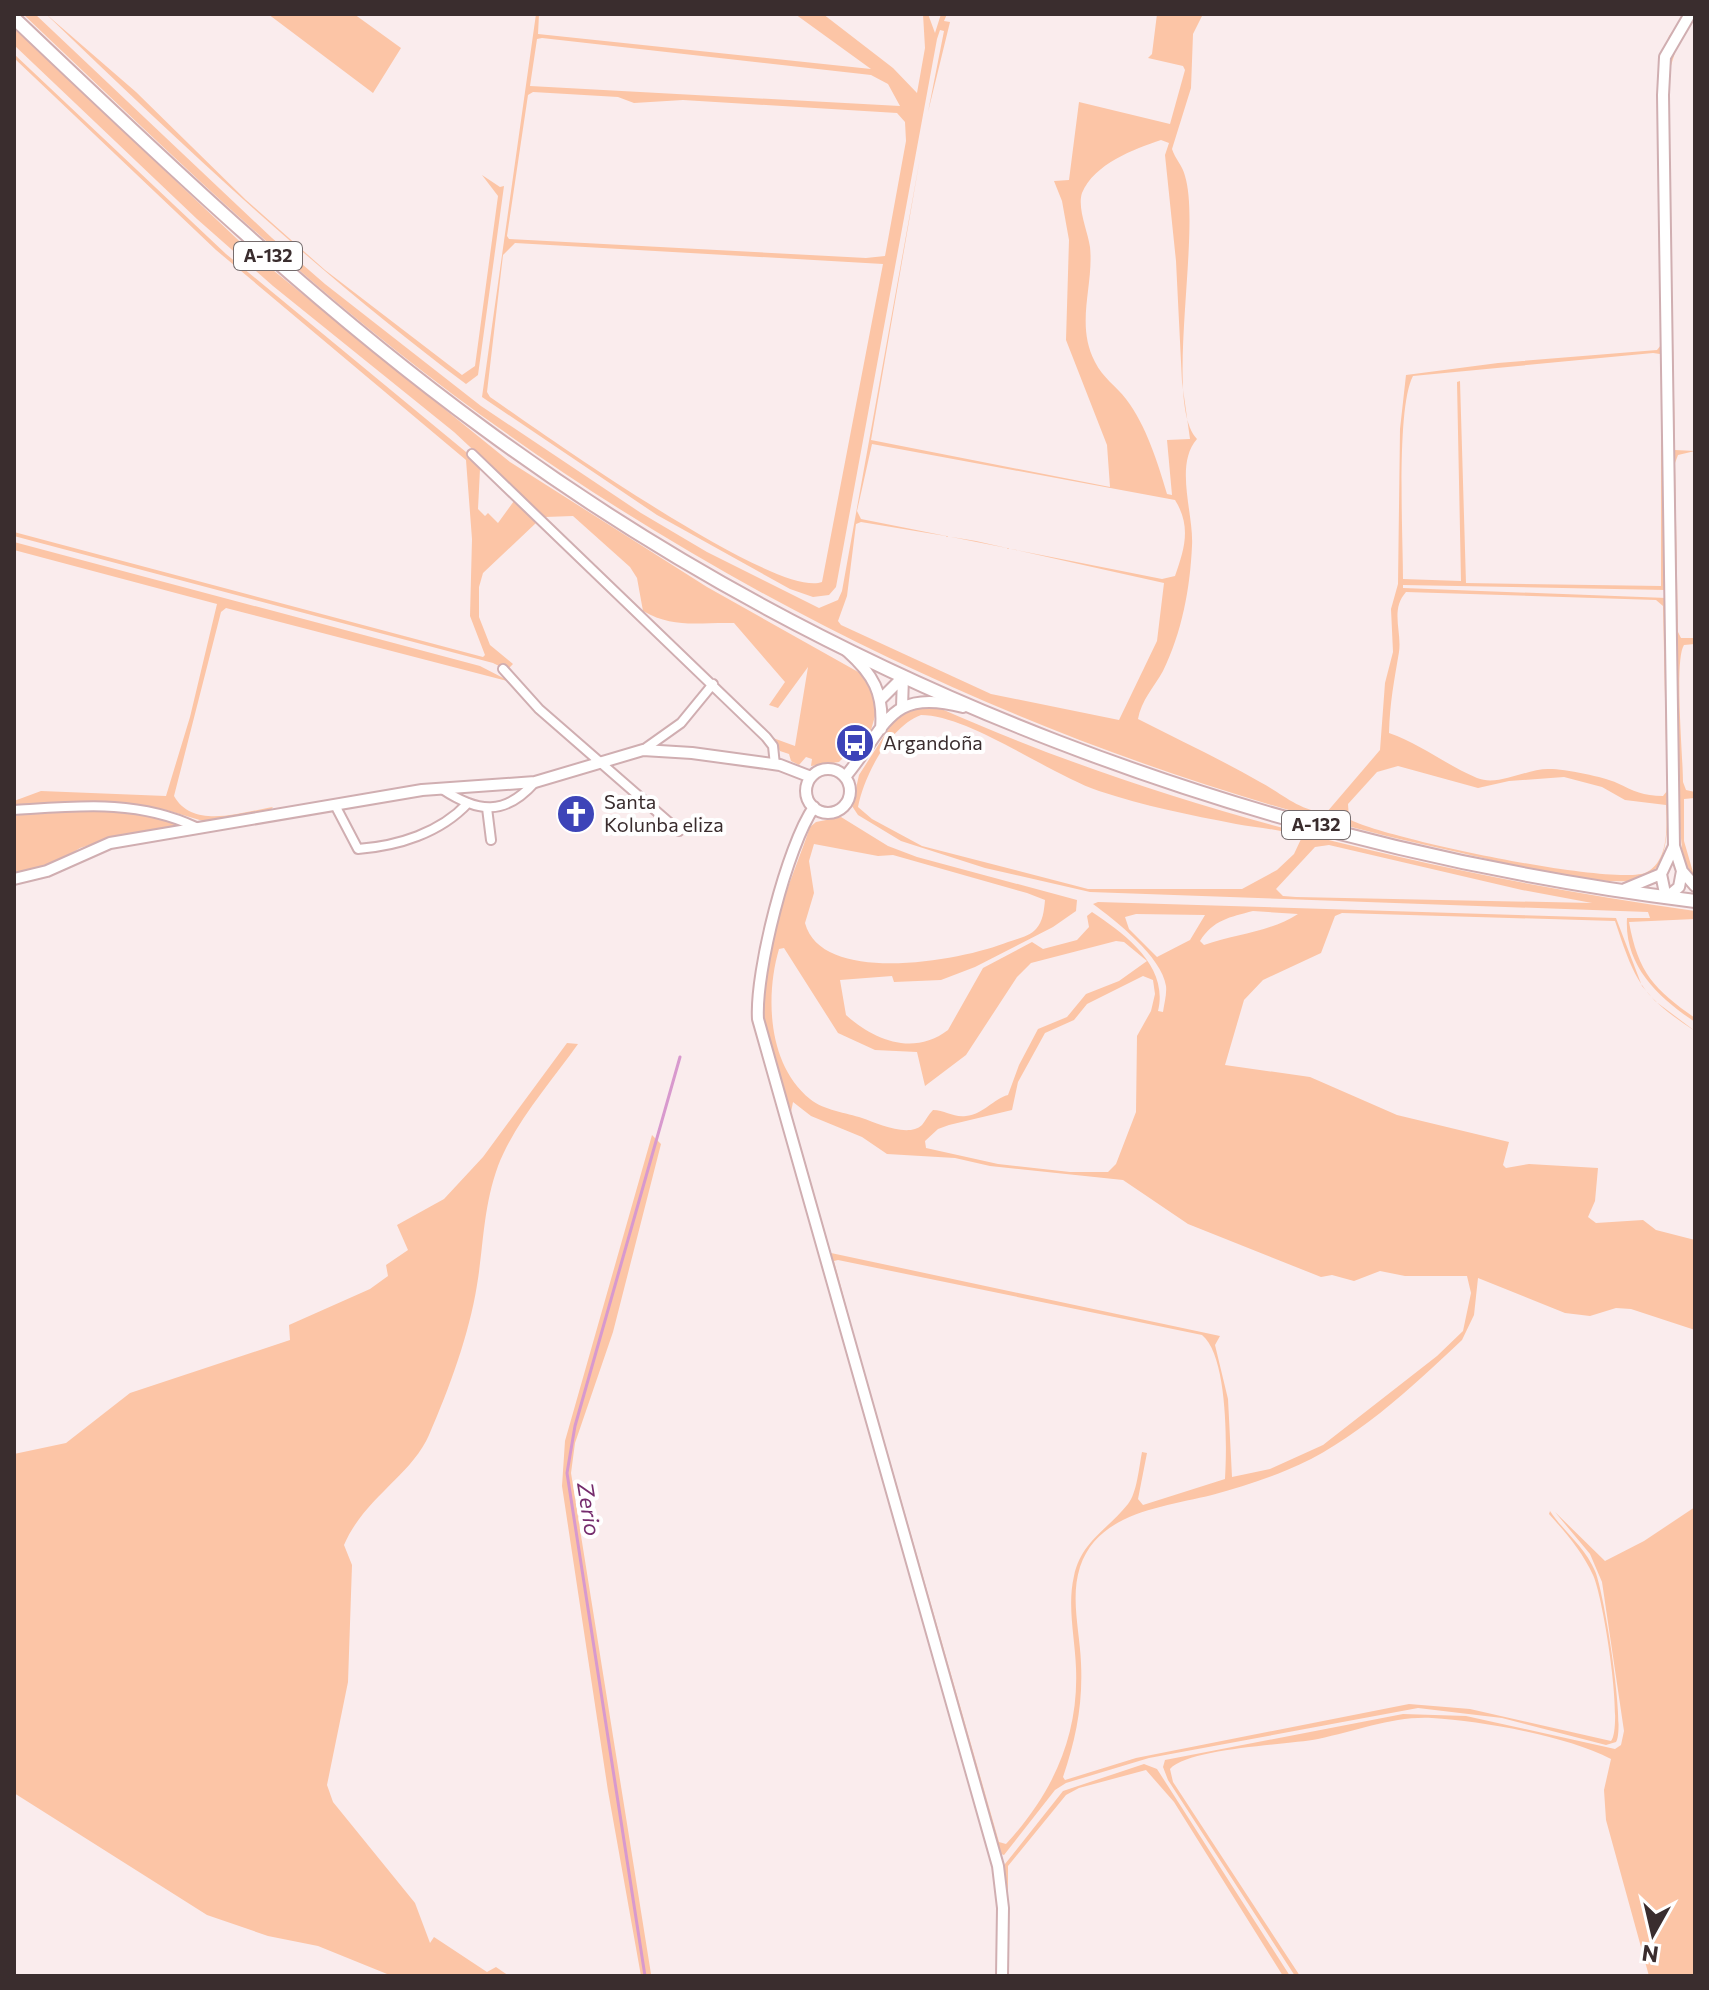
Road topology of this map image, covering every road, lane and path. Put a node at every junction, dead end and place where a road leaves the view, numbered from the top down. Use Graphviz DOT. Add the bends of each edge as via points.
graph roads {
  1 [pos="1690,14"];
  2 [pos="14,18"];
  3 [pos="472,454"];
  4 [pos="845,650"];
  5 [pos="503,669"];
  6 [pos="903,677"];
  7 [pos="713,684"];
  8 [pos="880,700"];
  9 [pos="902,707"];
  10 [pos="978,710"];
  11 [pos="881,729"];
  12 [pos="643,750"];
  13 [pos="602,760"];
  14 [pos="775,765"];
  15 [pos="811,777"];
  16 [pos="845,777"];
  17 [pos="535,782"];
  18 [pos="440,788"];
  19 [pos="468,803"];
  20 [pos="336,807"];
  21 [pos="814,807"];
  22 [pos="487,808"];
  23 [pos="14,810"];
  24 [pos="196,827"];
  25 [pos="679,831"];
  26 [pos="491,840"];
  27 [pos="1674,846"];
  28 [pos="1682,871"];
  29 [pos="1661,874"];
  30 [pos="14,879"];
  31 [pos="1695,886"];
  32 [pos="1618,891"];
  33 [pos="1666,898"];
  34 [pos="1695,901"];
  35 [pos="1002,1976"];
  1 -- 27 [label="street" via="1668,50 1663,72"];
  2 -- 4 [label="main road, A-132" via="256,245 481,427 670,553"];
  3 -- 7 [label="street"];
  4 -- 6 [label="main road, A-132"];
  4 -- 8 [label="street" via="867,669"];
  5 -- 13 [label="street" via="539,709"];
  6 -- 8 [label="street"];
  6 -- 9 [label="street"];
  6 -- 10 [label="main road, A-132"];
  7 -- 12 [label="street" via="681,723"];
  7 -- 14 [label="street" via="773,746"];
  8 -- 11 [label="street"];
  9 -- 10 [label="street" via="930,699"];
  9 -- 11 [label="street"];
  10 -- 32 [label="main road, A-132" via="1084,753 1267,811 1499,869"];
  11 -- 16 [label="street"];
  12 -- 13 [label="street"];
  12 -- 14 [label="street"];
  13 -- 17 [label="street"];
  13 -- 25 [label="street"];
  14 -- 15 [label="street"];
  15 -- 16 [label="street" via="825,769"];
  15 -- 21 [label="street" via="807,793"];
  16 -- 21 [label="street" via="850,789 842,807 828,812"];
  17 -- 18 [label="street"];
  17 -- 22 [label="street" via="521,798"];
  18 -- 19 [label="street"];
  18 -- 20 [label="street"];
  19 -- 20 [label="street" via="429,831 395,844 358,849"];
  19 -- 22 [label="street"];
  20 -- 24 [label="street"];
  21 -- 35 [label="street" via="804,823 765,949 758,1019 995,1854 1003,1908"];
  22 -- 26 [label="street"];
  23 -- 24 [label="street" via="89,805 165,812"];
  24 -- 30 [label="street" via="110,843 47,871"];
  27 -- 28 [label="street"];
  27 -- 29 [label="street"];
  28 -- 31 [label="street"];
  28 -- 33 [label="street" via="1679,887"];
  29 -- 32 [label="street"];
  29 -- 33 [label="street"];
  32 -- 33 [label="main road, A-132"];
  33 -- 34 [label="main road, A-132"];
}
